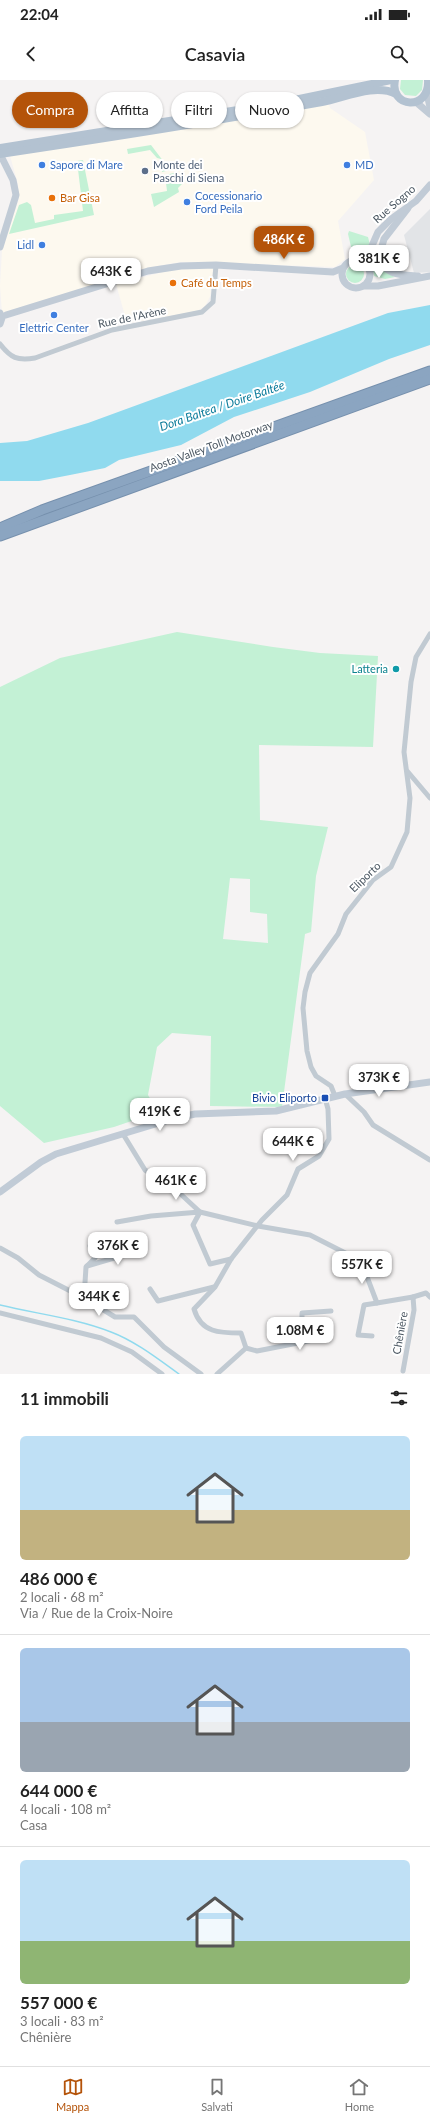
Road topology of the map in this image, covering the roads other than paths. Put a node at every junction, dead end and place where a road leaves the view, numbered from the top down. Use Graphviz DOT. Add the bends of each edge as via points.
graph roads {
  1 [pos="390,80"];
  2 [pos="395,80"];
  3 [pos="429,83"];
  4 [pos="396,94"];
  5 [pos="426,94"];
  6 [pos="416,102"];
  7 [pos="430,108"];
  8 [pos="430,114"];
  9 [pos="0,148"];
  10 [pos="0,153"];
  11 [pos="430,185"];
  12 [pos="406,210"];
  13 [pos="0,247"];
  14 [pos="362,261"];
  15 [pos="216,265"];
  16 [pos="343,268"];
  17 [pos="333,272"];
  18 [pos="370,272"];
  19 [pos="430,275"];
  20 [pos="418,276"];
  21 [pos="343,278"];
  22 [pos="364,286"];
  23 [pos="2,317"];
  24 [pos="0,344"];
  25 [pos="429,375"];
  26 [pos="0,528"];
  27 [pos="0,536"];
  28 [pos="430,634"];
  29 [pos="408,771"];
  30 [pos="430,798"];
  31 [pos="430,1082"];
  32 [pos="345,1094"];
  33 [pos="336,1096"];
  34 [pos="325,1098"];
  35 [pos="122,1134"];
  36 [pos="430,1160"];
  37 [pos="0,1192"];
  38 [pos="200,1212"];
  39 [pos="117,1222"];
  40 [pos="258,1226"];
  41 [pos="112,1242"];
  42 [pos="90,1246"];
  43 [pos="0,1248"];
  44 [pos="230,1259"];
  45 [pos="86,1267"];
  46 [pos="215,1287"];
  47 [pos="150,1289"];
  48 [pos="429,1294"];
  49 [pos="413,1297"];
  50 [pos="84,1298"];
  51 [pos="377,1303"];
  52 [pos="331,1311"];
  53 [pos="0,1313"];
  54 [pos="372,1336"];
  55 [pos="246,1348"];
  56 [pos="403,1370"];
  57 [pos="162,1374"];
  58 [pos="202,1374"];
  59 [pos="217,1374"];
  1 -- 9 [label="main road" via="275,104"];
  2 -- 4 [label="main road"];
  3 -- 5 [label="main road"];
  4 -- 6 [label="main road" via="404,101"];
  4 -- 10 [label="main road" via="388,90 372,91 246,115"];
  5 -- 6 [label="main road"];
  5 -- 7 [label="street"];
  6 -- 8 [label="street"];
  10 -- 13 [label="street" via="13,180 16,195"];
  11 -- 12 [label="street, Rue Sogno"];
  12 -- 14 [label="street, Rue Sogno" via="391,218 378,232 368,256"];
  12 -- 18 [label="street, Rue Sogno" via="380,237 373,253"];
  12 -- 20 [label="street" via="384,239 379,257 388,271"];
  14 -- 16 [label="street" via="353,261"];
  14 -- 18 [label="street"];
  15 -- 17 [label="street"];
  15 -- 23 [label="street" via="181,266 148,271"];
  15 -- 24 [label="street, Rue de l'Arène" via="213,302 202,312 112,330 23,360 13,357"];
  16 -- 17 [label="street"];
  16 -- 21 [label="street"];
  17 -- 21 [label="street"];
  18 -- 20 [label="street" via="374,279 382,282"];
  18 -- 22 [label="street" via="369,281"];
  19 -- 20 [label="street"];
  19 -- 22 [label="street" via="384,285"];
  21 -- 22 [label="street" via="351,288"];
  25 -- 26 [label="highway, Aosta Valley Toll Motorway" via="42,510"];
  25 -- 27 [label="highway, Aosta Valley Toll Motorway"];
  28 -- 29 [label="street, Eliporto" via="416,657 411,682 404,752"];
  29 -- 30 [label="street"];
  29 -- 33 [label="street, Eliporto" via="410,798 407,832 400,848 391,866 374,880 346,914 338,934 310,973 305,992 303,1008 311,1067 316,1076 331,1086"];
  31 -- 32 [label="street"];
  32 -- 33 [label="street"];
  32 -- 36 [label="street" via="364,1112 373,1125"];
  33 -- 34 [label="street"];
  34 -- 35 [label="street" via="276,1111 195,1114"];
  34 -- 40 [label="street" via="329,1139 319,1156 298,1169 287,1195"];
  35 -- 37 [label="street" via="56,1154"];
  35 -- 38 [label="street" via="145,1170 173,1187"];
  38 -- 39 [label="street"];
  38 -- 40 [label="street"];
  38 -- 44 [label="street" via="194,1225 210,1264"];
  40 -- 44 [label="street"];
  40 -- 51 [label="street" via="310,1236 361,1261"];
  41 -- 45 [label="street" via="116,1253 114,1258"];
  42 -- 45 [label="street" via="95,1258"];
  43 -- 50 [label="street" via="18,1258 39,1275"];
  44 -- 46 [label="street"];
  45 -- 50 [label="street"];
  46 -- 47 [label="street" via="158,1301"];
  46 -- 55 [label="street" via="194,1309 197,1318 209,1330 241,1334"];
  48 -- 49 [label="street"];
  49 -- 51 [label="street, Chênière"];
  49 -- 56 [label="street, Chênière" via="414,1310"];
  50 -- 58 [label="street" via="116,1317 134,1317 164,1347"];
  51 -- 54 [label="street" via="364,1305 359,1324 358,1336"];
  52 -- 55 [label="street" via="302,1313 302,1321 314,1326 316,1331 313,1340 258,1351"];
  53 -- 57 [label="street" via="101,1338 132,1352"];
  55 -- 59 [label="street"];
}
